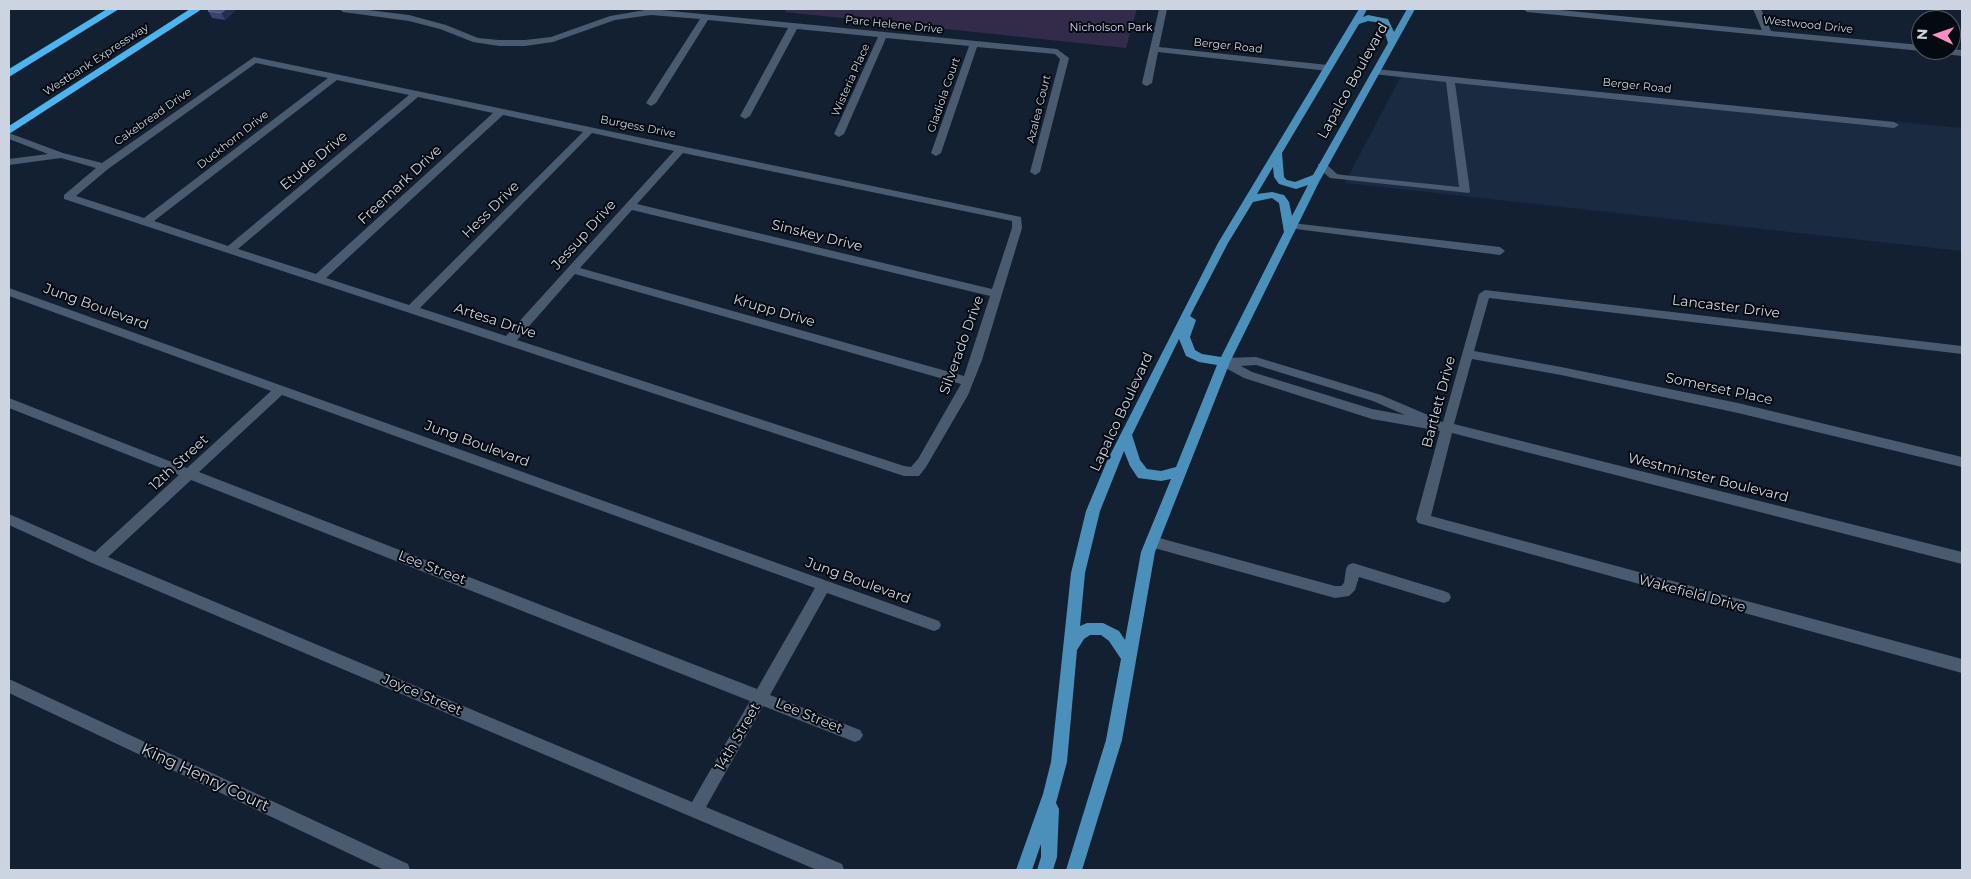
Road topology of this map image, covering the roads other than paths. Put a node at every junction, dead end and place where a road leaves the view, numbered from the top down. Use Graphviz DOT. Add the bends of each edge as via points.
graph roads {
  1 [pos="114,9"];
  2 [pos="197,9"];
  3 [pos="343,9"];
  4 [pos="1163,9"];
  5 [pos="1363,9"];
  6 [pos="1410,9"];
  7 [pos="1527,9"];
  8 [pos="1757,9"];
  9 [pos="1539,10"];
  10 [pos="706,17"];
  11 [pos="1355,22"];
  12 [pos="794,26"];
  13 [pos="1768,32"];
  14 [pos="883,35"];
  15 [pos="1392,43"];
  16 [pos="974,44"];
  17 [pos="1911,47"];
  18 [pos="1154,49"];
  19 [pos="1062,54"];
  20 [pos="254,60"];
  21 [pos="1328,68"];
  22 [pos="1376,72"];
  23 [pos="9,74"];
  24 [pos="335,78"];
  25 [pos="1450,79"];
  26 [pos="1147,83"];
  27 [pos="416,94"];
  28 [pos="651,103"];
  29 [pos="501,111"];
  30 [pos="745,116"];
  31 [pos="1894,125"];
  32 [pos="590,130"];
  33 [pos="9,131"];
  34 [pos="839,134"];
  35 [pos="9,136"];
  36 [pos="682,148"];
  37 [pos="936,153"];
  38 [pos="1277,154"];
  39 [pos="60,155"];
  40 [pos="9,162"];
  41 [pos="104,167"];
  42 [pos="1036,172"];
  43 [pos="1319,172"];
  44 [pos="68,197"];
  45 [pos="1249,199"];
  46 [pos="630,206"];
  47 [pos="1017,219"];
  48 [pos="146,222"];
  49 [pos="1291,230"];
  50 [pos="230,250"];
  51 [pos="1500,251"];
  52 [pos="573,270"];
  53 [pos="318,279"];
  54 [pos="1203,282"];
  55 [pos="9,292"];
  56 [pos="997,294"];
  57 [pos="1486,294"];
  58 [pos="411,310"];
  59 [pos="509,342"];
  60 [pos="1962,350"];
  61 [pos="1467,354"];
  62 [pos="1224,362"];
  63 [pos="967,381"];
  64 [pos="281,389"];
  65 [pos="9,403"];
  66 [pos="1447,427"];
  67 [pos="1126,435"];
  68 [pos="1962,462"];
  69 [pos="1181,471"];
  70 [pos="914,472"];
  71 [pos="189,473"];
  72 [pos="9,519"];
  73 [pos="1423,519"];
  74 [pos="1152,542"];
  75 [pos="1962,558"];
  76 [pos="97,559"];
  77 [pos="824,585"];
  78 [pos="1444,597"];
  79 [pos="934,624"];
  80 [pos="1070,648"];
  81 [pos="1128,657"];
  82 [pos="1962,666"];
  83 [pos="9,686"];
  84 [pos="761,696"];
  85 [pos="855,735"];
  86 [pos="1051,794"];
  87 [pos="696,810"];
  88 [pos="402,870"];
  89 [pos="836,870"];
  90 [pos="1024,870"];
  91 [pos="1045,870"];
  92 [pos="1074,870"];
  1 -- 23 [label="highway"];
  2 -- 33 [label="highway, Westbank Expressway"];
  3 -- 10 [label="street, Parc Helene Drive" via="409,18 443,26 476,40 511,44 553,39 602,21 637,13"];
  4 -- 18 [label="street"];
  5 -- 11 [label="main road, Lapalco Boulevard"];
  6 -- 15 [label="main road, Lapalco Boulevard"];
  7 -- 9 [label="street, Westwood Drive"];
  8 -- 13 [label="street"];
  9 -- 13 [label="street, Westwood Drive"];
  10 -- 12 [label="street, Parc Helene Drive"];
  10 -- 28 [label="street"];
  11 -- 15 [label="main road" via="1368,18 1385,21"];
  11 -- 21 [label="main road, Lapalco Boulevard"];
  12 -- 14 [label="street, Parc Helene Drive"];
  12 -- 30 [label="street"];
  13 -- 17 [label="street, Westwood Drive"];
  14 -- 16 [label="street, Parc Helene Drive"];
  14 -- 34 [label="street, Wisteria Place"];
  15 -- 22 [label="main road, Lapalco Boulevard"];
  16 -- 19 [label="street, Parc Helene Drive"];
  16 -- 37 [label="street, Gladiola Court"];
  18 -- 21 [label="street, Berger Road"];
  18 -- 26 [label="street"];
  19 -- 42 [label="street, Azalea Court" via="1065,58"];
  20 -- 24 [label="street, Burgess Drive"];
  20 -- 41 [label="street, Cakebread Drive"];
  21 -- 38 [label="main road, Lapalco Boulevard"];
  22 -- 25 [label="street, Berger Road"];
  22 -- 43 [label="main road, Lapalco Boulevard"];
  24 -- 27 [label="street, Burgess Drive"];
  24 -- 48 [label="street, Duckhorn Drive"];
  25 -- 31 [label="street, Berger Road"];
  25 -- 43 [label="street" via="1465,191 1344,178"];
  27 -- 29 [label="street, Burgess Drive"];
  27 -- 50 [label="street, Etude Drive"];
  29 -- 32 [label="street, Burgess Drive"];
  29 -- 53 [label="street, Freemark Drive"];
  32 -- 36 [label="street, Burgess Drive"];
  32 -- 58 [label="street, Hess Drive"];
  35 -- 39 [label="street"];
  36 -- 46 [label="street, Jessup Drive"];
  36 -- 47 [label="street, Burgess Drive"];
  38 -- 43 [label="main road" via="1279,177 1283,182 1296,186"];
  38 -- 45 [label="main road, Lapalco Boulevard"];
  39 -- 40 [label="street"];
  39 -- 41 [label="street"];
  41 -- 44 [label="street, Cakebread Drive"];
  43 -- 49 [label="main road, Lapalco Boulevard"];
  44 -- 48 [label="street, Artesa Drive"];
  45 -- 49 [label="main road" via="1272,195 1280,197"];
  45 -- 54 [label="main road, Lapalco Boulevard"];
  46 -- 52 [label="street, Jessup Drive"];
  46 -- 56 [label="street, Sinskey Drive"];
  47 -- 56 [label="street, Silverado Drive"];
  48 -- 50 [label="street, Artesa Drive"];
  49 -- 51 [label="street"];
  49 -- 62 [label="main road, Lapalco Boulevard"];
  50 -- 53 [label="street, Artesa Drive"];
  52 -- 59 [label="street, Jessup Drive"];
  52 -- 63 [label="street, Krupp Drive"];
  53 -- 58 [label="street, Artesa Drive"];
  54 -- 62 [label="main road" via="1184,342 1194,356"];
  54 -- 67 [label="main road, Lapalco Boulevard"];
  55 -- 64 [label="street, Jung Boulevard"];
  56 -- 63 [label="street, Silverado Drive"];
  57 -- 60 [label="street, Lancaster Drive"];
  57 -- 61 [label="street, Bartlett Drive"];
  58 -- 59 [label="street, Artesa Drive"];
  59 -- 70 [label="street, Artesa Drive"];
  61 -- 66 [label="street, Bartlett Drive"];
  61 -- 68 [label="street, Somerset Place" via="1738,408"];
  62 -- 66 [label="street, Westminster Boulevard" via="1248,376 1372,414"];
  62 -- 69 [label="main road, Lapalco Boulevard"];
  63 -- 70 [label="street, Silverado Drive" via="951,415"];
  64 -- 71 [label="street, 12th Street"];
  64 -- 77 [label="street, Jung Boulevard"];
  65 -- 71 [label="street, Lee Street"];
  66 -- 73 [label="street, Bartlett Drive"];
  66 -- 75 [label="street, Westminster Boulevard"];
  67 -- 69 [label="main road" via="1134,462 1143,474 1161,476"];
  67 -- 80 [label="main road, Lapalco Boulevard" via="1093,511 1078,573"];
  69 -- 74 [label="main road, Lapalco Boulevard"];
  71 -- 76 [label="street, 12th Street"];
  71 -- 84 [label="street, Lee Street"];
  72 -- 76 [label="street, Joyce Street"];
  73 -- 82 [label="street, Wakefield Drive"];
  74 -- 78 [label="street" via="1335,592 1344,592 1350,586 1353,569"];
  74 -- 81 [label="main road, Lapalco Boulevard"];
  76 -- 87 [label="street, Joyce Street"];
  77 -- 79 [label="street, Jung Boulevard"];
  77 -- 84 [label="street, 14th Street"];
  80 -- 81 [label="main road" via="1087,629 1103,629 1114,636"];
  80 -- 86 [label="main road, Lapalco Boulevard" via="1059,762"];
  81 -- 92 [label="main road, Lapalco Boulevard" via="1114,740"];
  83 -- 88 [label="street, King Henry Court"];
  84 -- 85 [label="street, Lee Street"];
  84 -- 87 [label="street, 14th Street"];
  86 -- 90 [label="main road, Lapalco Boulevard"];
  86 -- 91 [label="main road" via="1050,857"];
  87 -- 89 [label="street, Joyce Street"];
}
